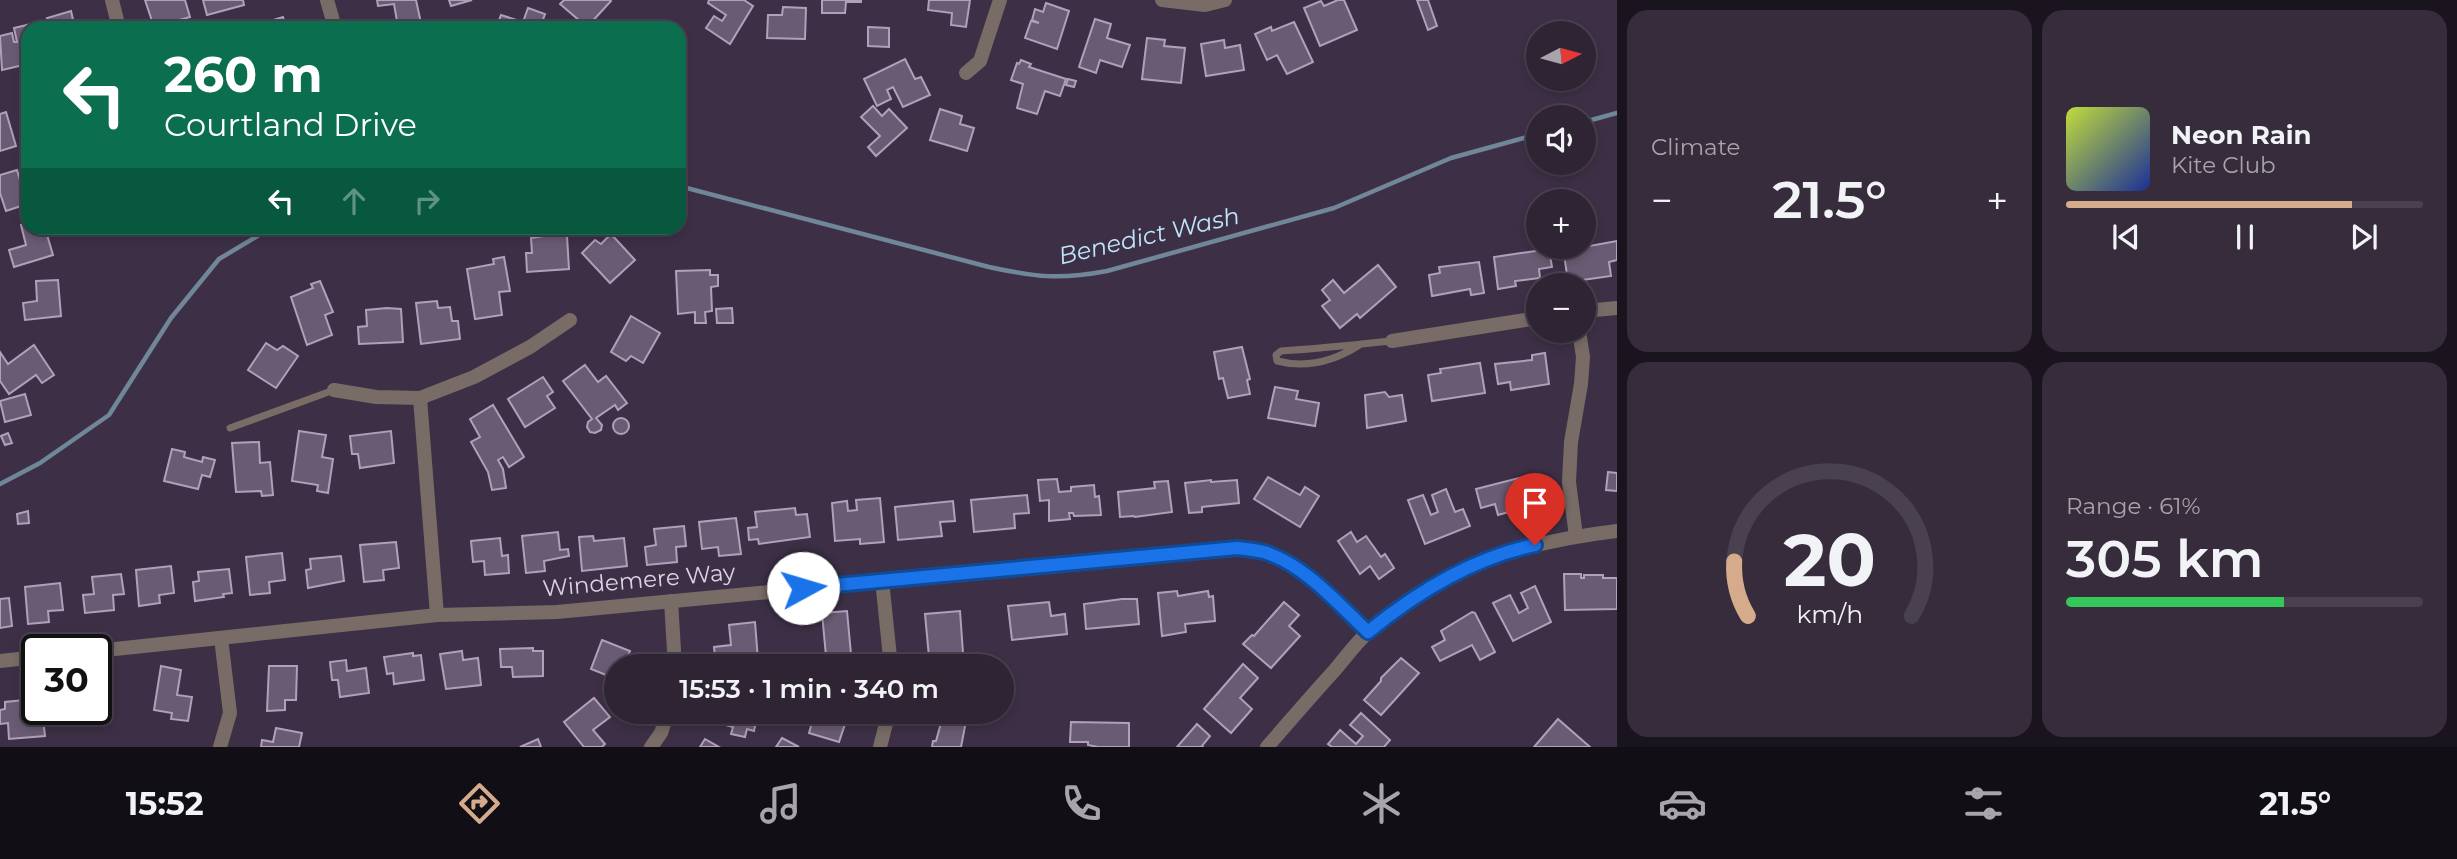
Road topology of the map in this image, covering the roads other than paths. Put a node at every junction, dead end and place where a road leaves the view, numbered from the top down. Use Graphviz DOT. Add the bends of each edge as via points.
graph roads {
  1 [pos="112,0"];
  2 [pos="327,0"];
  3 [pos="1000,0"];
  4 [pos="1162,0"];
  5 [pos="1225,0"];
  6 [pos="117,21"];
  7 [pos="333,21"];
  8 [pos="966,73"];
  9 [pos="1617,308"];
  10 [pos="1596,310"];
  11 [pos="570,320"];
  12 [pos="1526,320"];
  13 [pos="1392,341"];
  14 [pos="1580,343"];
  15 [pos="1362,344"];
  16 [pos="334,390"];
  17 [pos="420,398"];
  18 [pos="230,428"];
  19 [pos="1617,531"];
  20 [pos="1576,536"];
  21 [pos="882,580"];
  22 [pos="671,601"];
  23 [pos="437,615"];
  24 [pos="1368,632"];
  25 [pos="221,638"];
  26 [pos="112,649"];
  27 [pos="674,654"];
  28 [pos="890,654"];
  29 [pos="21,659"];
  30 [pos="0,661"];
  31 [pos="664,724"];
  32 [pos="886,724"];
  33 [pos="220,747"];
  34 [pos="651,747"];
  35 [pos="880,747"];
  36 [pos="1266,747"];
  1 -- 6 [label="street"];
  2 -- 7 [label="street"];
  3 -- 8 [label="street" via="980,61"];
  4 -- 5 [label="street" via="1205,5"];
  9 -- 10 [label="street"];
  11 -- 17 [label="street" via="474,377"];
  12 -- 13 [label="street"];
  13 -- 15 [label="lane"];
  14 -- 20 [label="street" via="1581,384 1569,482"];
  15 -- 15 [label="lane" via="1281,351 1277,362 1310,365"];
  16 -- 17 [label="street"];
  16 -- 18 [label="lane"];
  17 -- 23 [label="street"];
  19 -- 20 [label="street"];
  20 -- 24 [label="street" via="1514,549 1465,567 1401,605"];
  21 -- 22 [label="street, Windemere Way"];
  21 -- 24 [label="street, Windemere Way" via="1237,548 1289,563"];
  21 -- 28 [label="street"];
  22 -- 23 [label="street, Windemere Way" via="557,612"];
  22 -- 27 [label="street"];
  23 -- 25 [label="street, Windemere Way"];
  24 -- 36 [label="street"];
  25 -- 26 [label="street, Windemere Way"];
  25 -- 33 [label="street" via="230,713"];
  29 -- 30 [label="street"];
  31 -- 34 [label="street"];
  32 -- 35 [label="street"];
}
